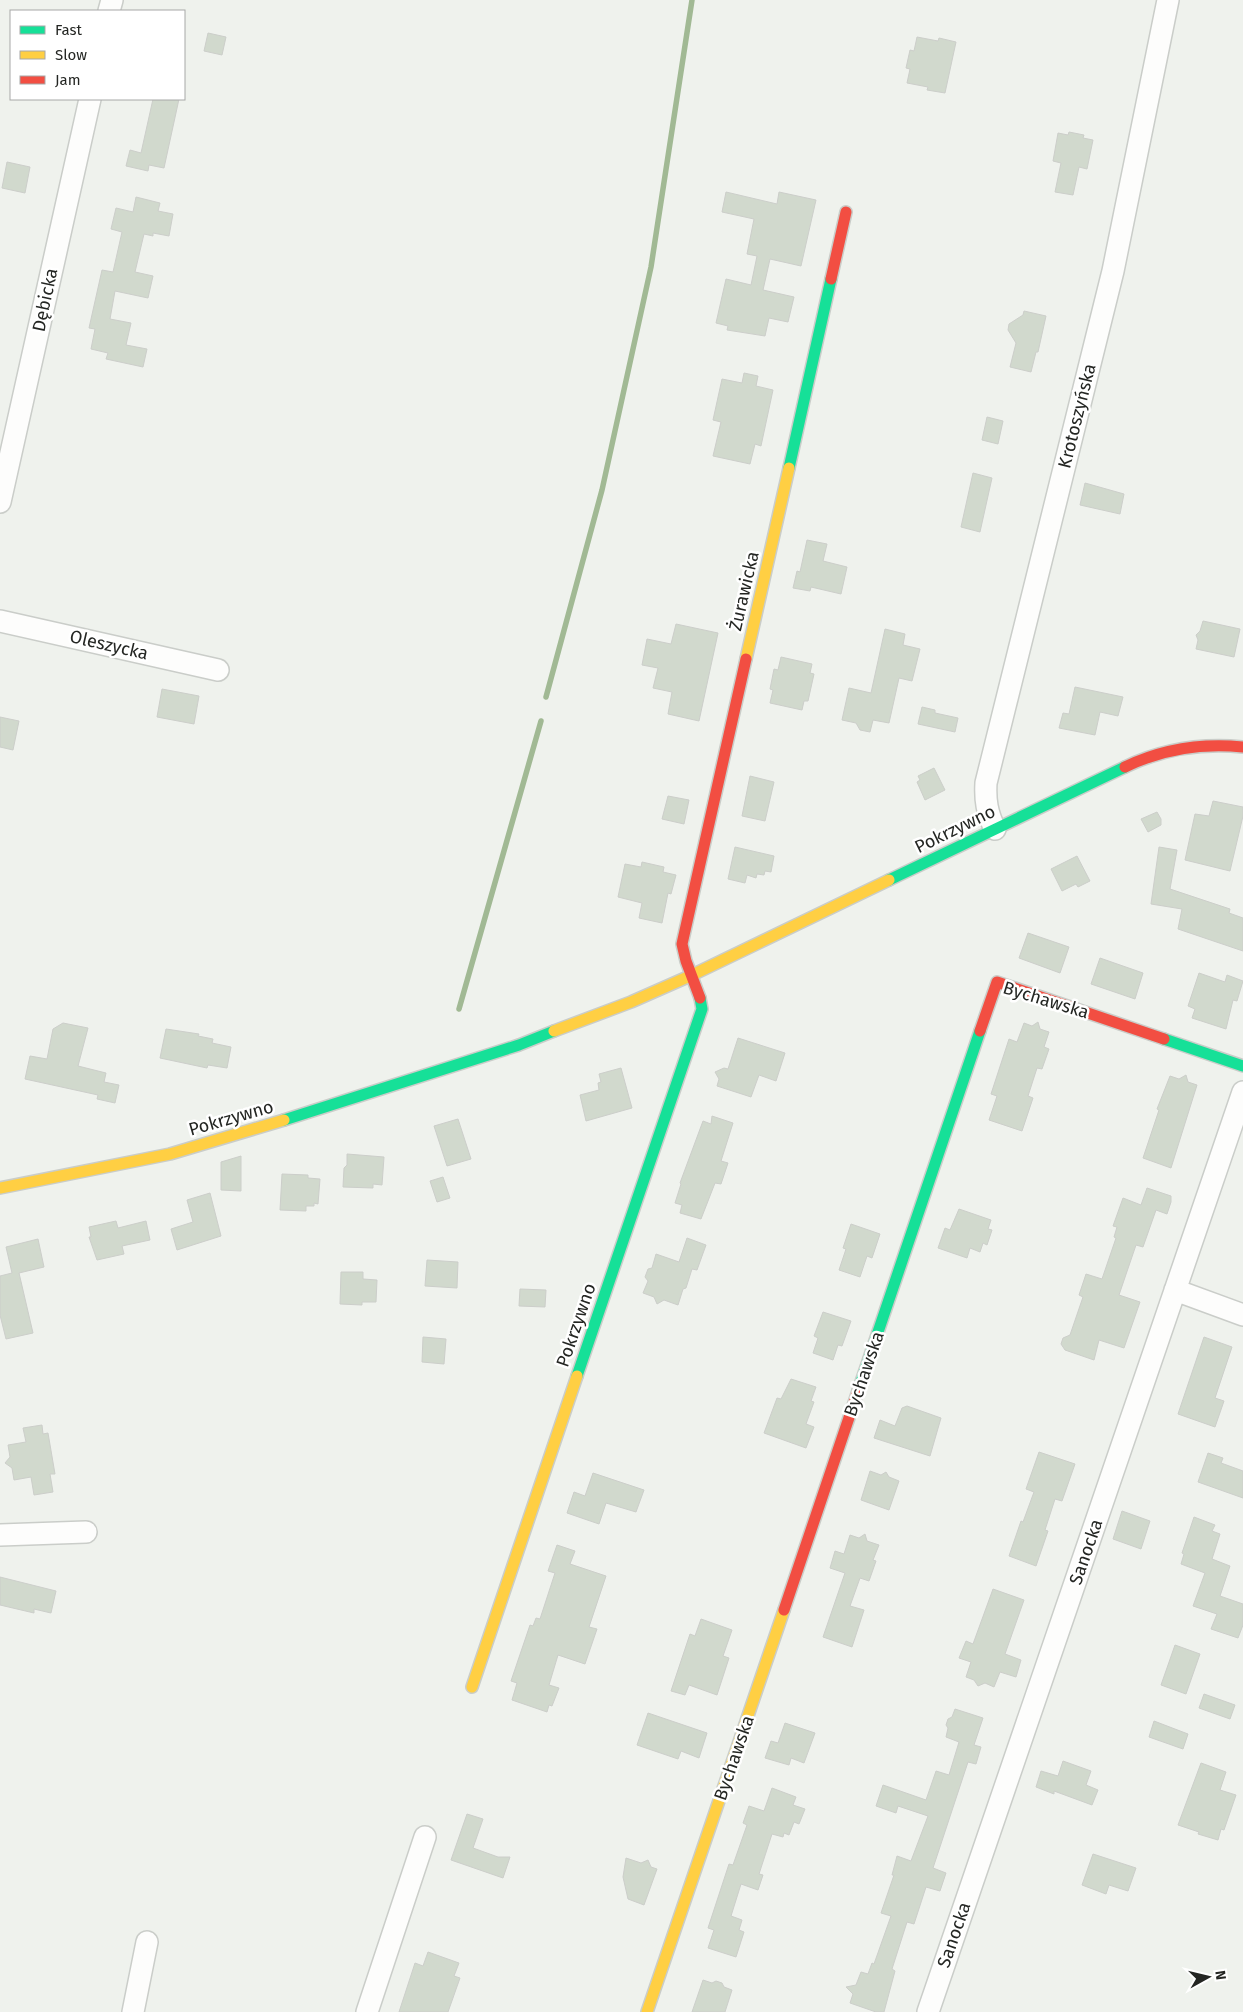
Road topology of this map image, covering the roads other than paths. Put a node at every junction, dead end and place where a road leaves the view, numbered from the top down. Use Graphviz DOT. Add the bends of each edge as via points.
graph roads {
  1 [pos="1168,0"];
  2 [pos="90,100"];
  3 [pos="846,212"];
  4 [pos="0,502"];
  5 [pos="0,621"];
  6 [pos="218,670"];
  7 [pos="1243,748"];
  8 [pos="995,829"];
  9 [pos="690,976"];
  10 [pos="1243,1066"];
  11 [pos="1243,1092"];
  12 [pos="0,1188"];
  13 [pos="1176,1290"];
  14 [pos="1243,1315"];
  15 [pos="86,1532"];
  16 [pos="0,1535"];
  17 [pos="472,1687"];
  18 [pos="425,1837"];
  19 [pos="147,1942"];
  20 [pos="132,2012"];
  21 [pos="367,2012"];
  22 [pos="647,2012"];
  23 [pos="928,2012"];
  1 -- 8 [label="street, Krotoszyńska" via="1113,271 986,783 985,801"];
  2 -- 4 [label="street, Dębicka"];
  3 -- 9 [label="street, Żurawicka" via="682,944"];
  5 -- 6 [label="street, Oleszycka"];
  7 -- 8 [label="street, Pokrzywno" via="1210,744 1150,756"];
  8 -- 9 [label="street, Pokrzywno"];
  9 -- 12 [label="street, Pokrzywno" via="527,1042 276,1123 170,1154"];
  9 -- 17 [label="street, Pokrzywno" via="702,1002 702,1010"];
  10 -- 22 [label="street, Bychawska" via="998,982"];
  11 -- 13 [label="street, Sanocka"];
  13 -- 14 [label="street"];
  13 -- 23 [label="street, Sanocka"];
  15 -- 16 [label="street"];
  18 -- 21 [label="street"];
  19 -- 20 [label="street"];
}
